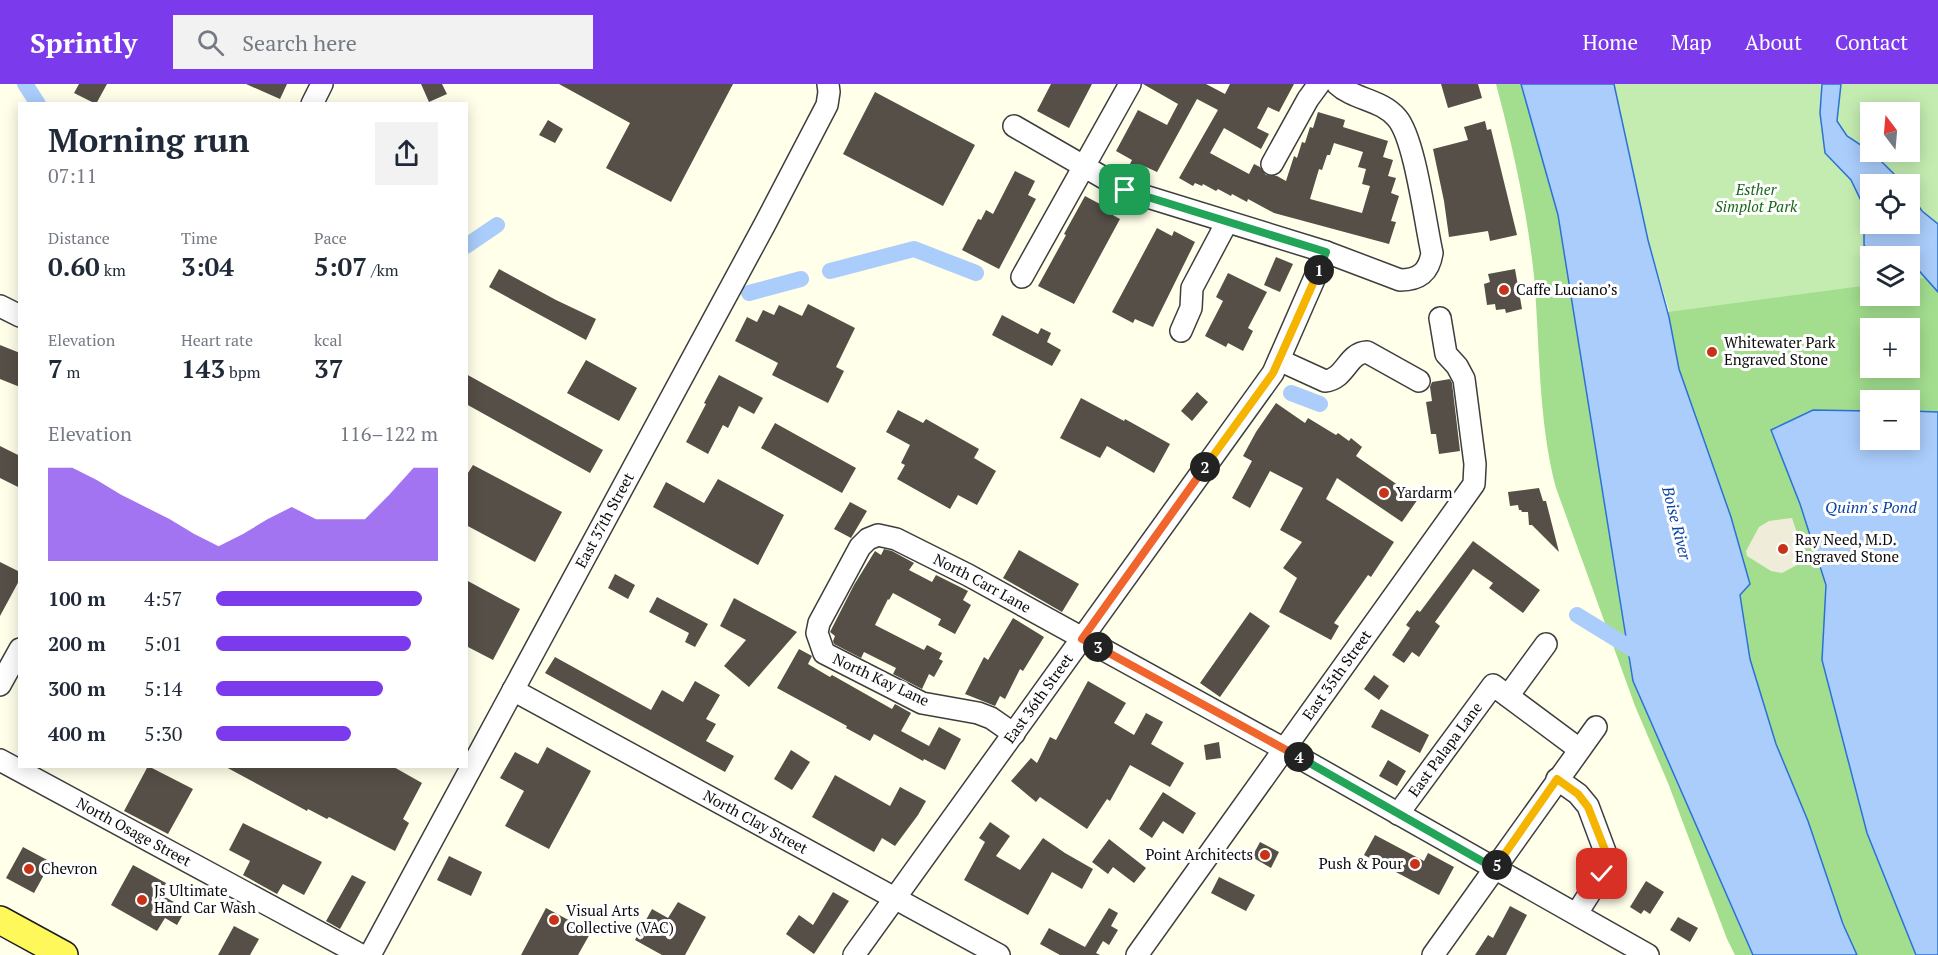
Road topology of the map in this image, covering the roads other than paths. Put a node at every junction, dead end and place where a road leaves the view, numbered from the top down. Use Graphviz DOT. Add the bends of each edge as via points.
graph roads {
  1 [pos="322,84"];
  2 [pos="828,84"];
  3 [pos="1130,84"];
  4 [pos="1319,84"];
  5 [pos="1337,84"];
  6 [pos="313,102"];
  7 [pos="1014,126"];
  8 [pos="1272,164"];
  9 [pos="1084,166"];
  10 [pos="1227,222"];
  11 [pos="1326,252"];
  12 [pos="1022,277"];
  13 [pos="0,306"];
  14 [pos="18,315"];
  15 [pos="1440,318"];
  16 [pos="1181,331"];
  17 [pos="1279,360"];
  18 [pos="1419,381"];
  19 [pos="1082,639"];
  20 [pos="819,643"];
  21 [pos="1546,644"];
  22 [pos="18,653"];
  23 [pos="0,686"];
  24 [pos="513,690"];
  25 [pos="1500,690"];
  26 [pos="1596,727"];
  27 [pos="1014,734"];
  28 [pos="1284,748"];
  29 [pos="1579,749"];
  30 [pos="0,760"];
  31 [pos="1557,779"];
  32 [pos="1398,814"];
  33 [pos="1494,868"];
  34 [pos="895,899"];
  35 [pos="1577,913"];
  36 [pos="0,920"];
  37 [pos="64,955"];
  38 [pos="361,955"];
  39 [pos="370,955"];
  40 [pos="854,955"];
  41 [pos="999,955"];
  42 [pos="1137,955"];
  43 [pos="1433,955"];
  44 [pos="1648,955"];
  1 -- 6 [label="street"];
  2 -- 24 [label="street, East 37th Street" via="827,105 803,152"];
  3 -- 9 [label="street"];
  4 -- 8 [label="street"];
  5 -- 11 [label="street" via="1345,91 1376,102 1397,118 1409,141 1432,253 1430,266 1422,275 1400,280"];
  7 -- 9 [label="street"];
  9 -- 10 [label="street" via="1125,190"];
  9 -- 12 [label="street"];
  10 -- 11 [label="street"];
  10 -- 16 [label="street" via="1192,288 1191,308"];
  11 -- 17 [label="street, East 36th Street"];
  13 -- 14 [label="street"];
  15 -- 28 [label="street, East 35th Street" via="1446,354 1464,379 1474,484"];
  17 -- 18 [label="street" via="1325,381 1341,374 1359,352 1367,352"];
  17 -- 19 [label="street, East 36th Street"];
  19 -- 20 [label="street, North Carr Lane" via="968,575 896,539 878,535 860,547 819,623"];
  19 -- 27 [label="street, East 36th Street"];
  19 -- 28 [label="street, North Carr Lane"];
  20 -- 27 [label="street, North Kay Lane" via="831,657 922,703 978,713"];
  21 -- 25 [label="street, East Palapa Lane"];
  22 -- 23 [label="street"];
  24 -- 34 [label="street, North Clay Street"];
  24 -- 39 [label="street, East 37th Street"];
  25 -- 29 [label="street"];
  25 -- 32 [label="street, East Palapa Lane"];
  26 -- 29 [label="street"];
  27 -- 34 [label="street, East 36th Street"];
  28 -- 32 [label="street, North Carr Lane"];
  28 -- 42 [label="street, East 35th Street"];
  29 -- 31 [label="street"];
  30 -- 38 [label="street, North Osage Street"];
  31 -- 33 [label="street"];
  31 -- 35 [label="street" via="1584,800 1607,857 1602,874"];
  32 -- 33 [label="street, North Carr Lane"];
  33 -- 35 [label="street, North Carr Lane"];
  33 -- 43 [label="street"];
  34 -- 40 [label="street, East 36th Street"];
  34 -- 41 [label="street, North Clay Street"];
  35 -- 44 [label="street, North Carr Lane"];
  36 -- 37 [label="main road"];
}
